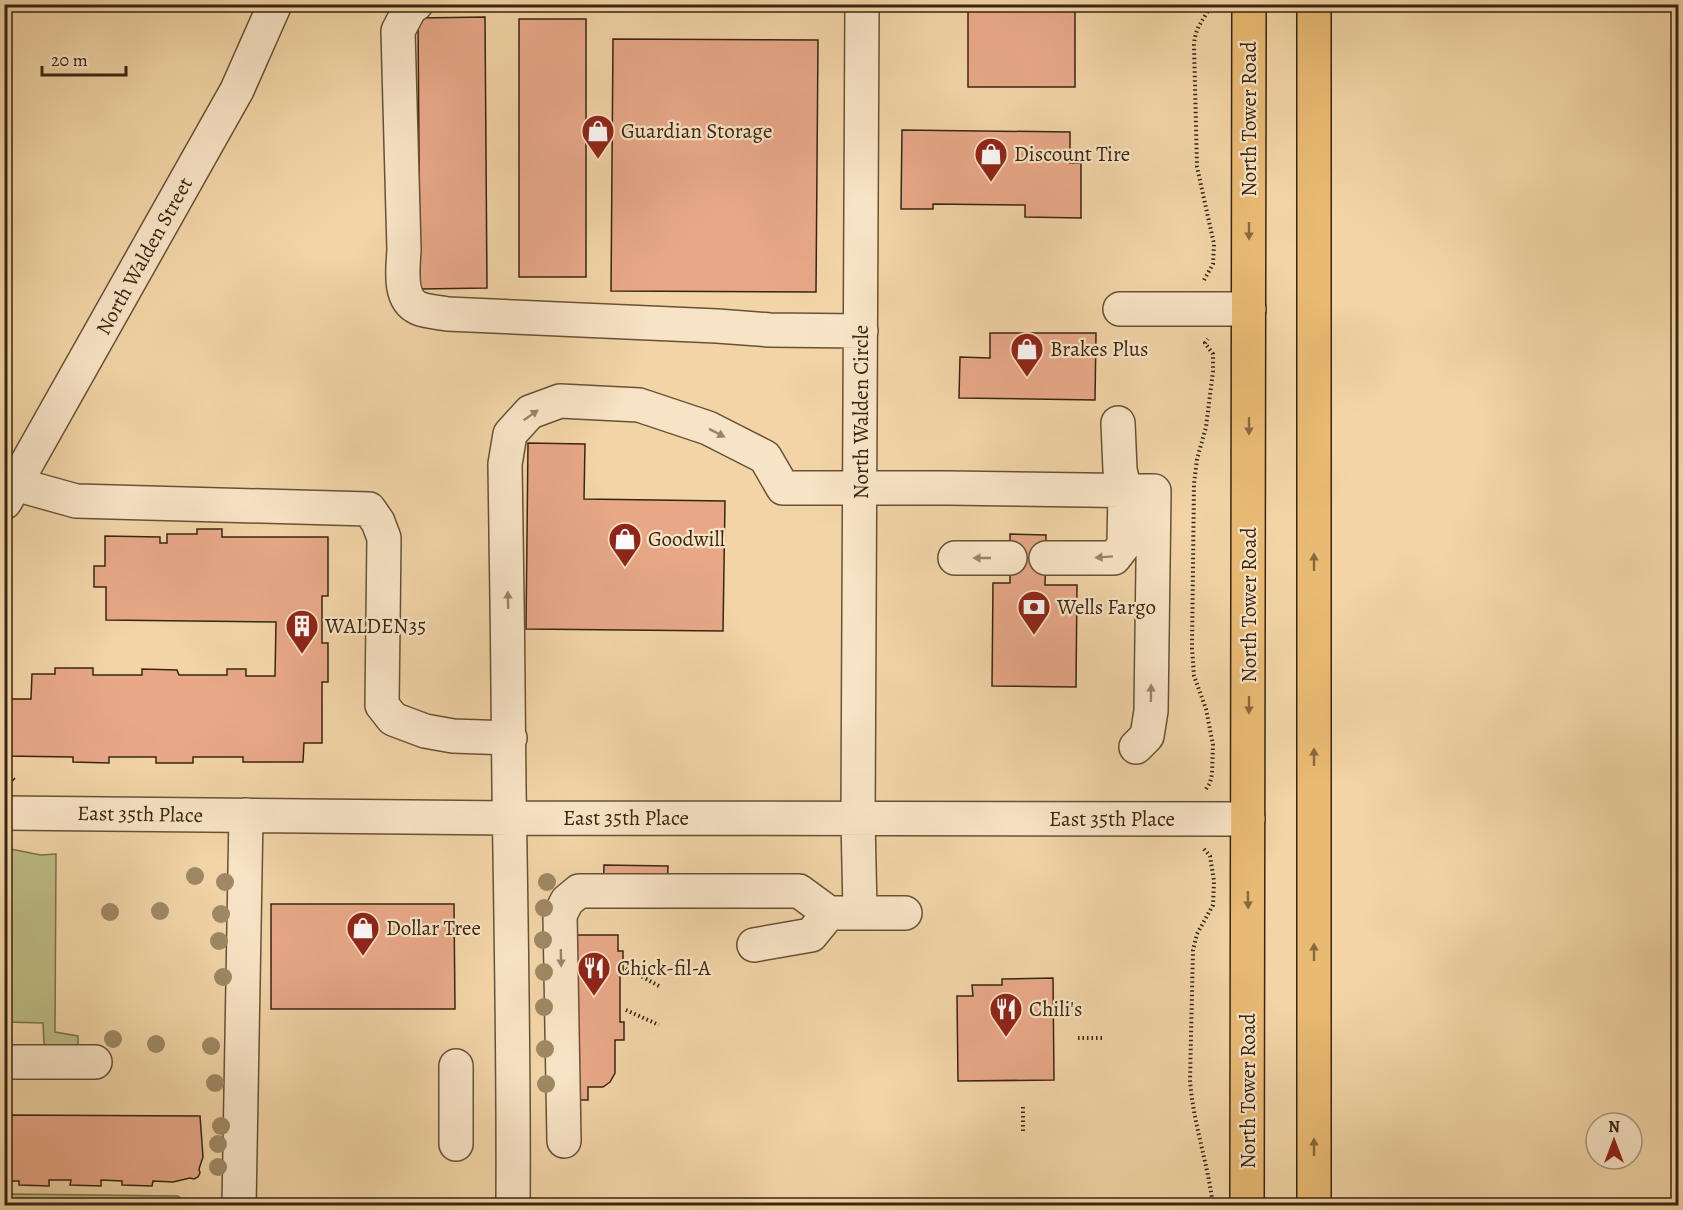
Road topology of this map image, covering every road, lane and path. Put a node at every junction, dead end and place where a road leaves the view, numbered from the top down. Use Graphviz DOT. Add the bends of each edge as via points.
graph roads {
  1 [pos="275,4"];
  2 [pos="416,4"];
  3 [pos="862,4"];
  4 [pos="1212,4"];
  5 [pos="1249,4"];
  6 [pos="1314,4"];
  7 [pos="1209,283"];
  8 [pos="1120,309"];
  9 [pos="1249,309"];
  10 [pos="861,331"];
  11 [pos="1209,338"];
  12 [pos="1118,423"];
  13 [pos="861,488"];
  14 [pos="1125,491"];
  15 [pos="10,494"];
  16 [pos="955,558"];
  17 [pos="1010,558"];
  18 [pos="1046,558"];
  19 [pos="510,738"];
  20 [pos="1136,747"];
  21 [pos="4,769"];
  22 [pos="19,784"];
  23 [pos="1202,793"];
  24 [pos="4,813"];
  25 [pos="246,815"];
  26 [pos="510,818"];
  27 [pos="858,819"];
  28 [pos="1248,819"];
  29 [pos="1203,842"];
  30 [pos="845,912"];
  31 [pos="905,913"];
  32 [pos="754,945"];
  33 [pos="626,968"];
  34 [pos="659,986"];
  35 [pos="626,1010"];
  36 [pos="659,1025"];
  37 [pos="1078,1038"];
  38 [pos="1105,1038"];
  39 [pos="4,1062"];
  40 [pos="95,1062"];
  41 [pos="456,1066"];
  42 [pos="1023,1106"];
  43 [pos="1023,1131"];
  44 [pos="564,1141"];
  45 [pos="456,1144"];
  46 [pos="239,1206"];
  47 [pos="513,1206"];
  48 [pos="1213,1206"];
  49 [pos="1247,1206"];
  50 [pos="1314,1206"];
  1 -- 15 [label="street, North Walden Street" via="237,90"];
  2 -- 10 [label="street" via="398,31 403,282 408,299 418,308 447,314"];
  3 -- 10 [label="street, North Walden Circle"];
  4 -- 7 [label="path" via="1201,20 1194,45 1197,167 1214,244 1213,264 1204,279"];
  5 -- 9 [label="main road, North Tower Road, one-way"];
  50 -- 6 [label="main road, one-way"];
  8 -- 9 [label="street"];
  9 -- 28 [label="main road, North Tower Road, one-way"];
  10 -- 13 [label="street, North Walden Circle"];
  11 -- 23 [label="path" via="1205,343 1213,354 1213,371 1194,484 1194,676 1213,745 1210,783"];
  12 -- 14 [label="street"];
  13 -- 14 [label="street"];
  19 -- 13 [label="street, one-way" via="505,464 510,435 530,412 561,401 639,405 708,428 765,457 783,488"];
  13 -- 27 [label="street, North Walden Circle"];
  14 -- 18 [label="street, one-way" via="1124,545 1114,558"];
  20 -- 14 [label="street, one-way" via="1147,736 1151,711 1154,491"];
  15 -- 19 [label="street" via="76,501 369,509 384,538 382,705 393,719 425,731"];
  17 -- 16 [label="street, one-way"];
  19 -- 26 [label="street"];
  21 -- 22 [label="path"];
  24 -- 25 [label="street, East 35th Place"];
  25 -- 26 [label="street, East 35th Place"];
  25 -- 46 [label="street"];
  26 -- 27 [label="street, East 35th Place"];
  26 -- 47 [label="street"];
  27 -- 28 [label="street, East 35th Place"];
  27 -- 30 [label="street, North Walden Circle"];
  28 -- 49 [label="main road, North Tower Road, one-way"];
  29 -- 48 [label="path" via="1201,846 1210,856 1214,881 1213,905 1193,950 1190,1080"];
  30 -- 31 [label="street"];
  30 -- 32 [label="street" via="811,935"];
  30 -- 44 [label="street, one-way" via="799,891 579,891 567,901 561,915"];
  33 -- 34 [label="path"];
  35 -- 36 [label="path"];
  37 -- 38 [label="path"];
  39 -- 40 [label="street"];
  41 -- 45 [label="street"];
  42 -- 43 [label="path"];
}
